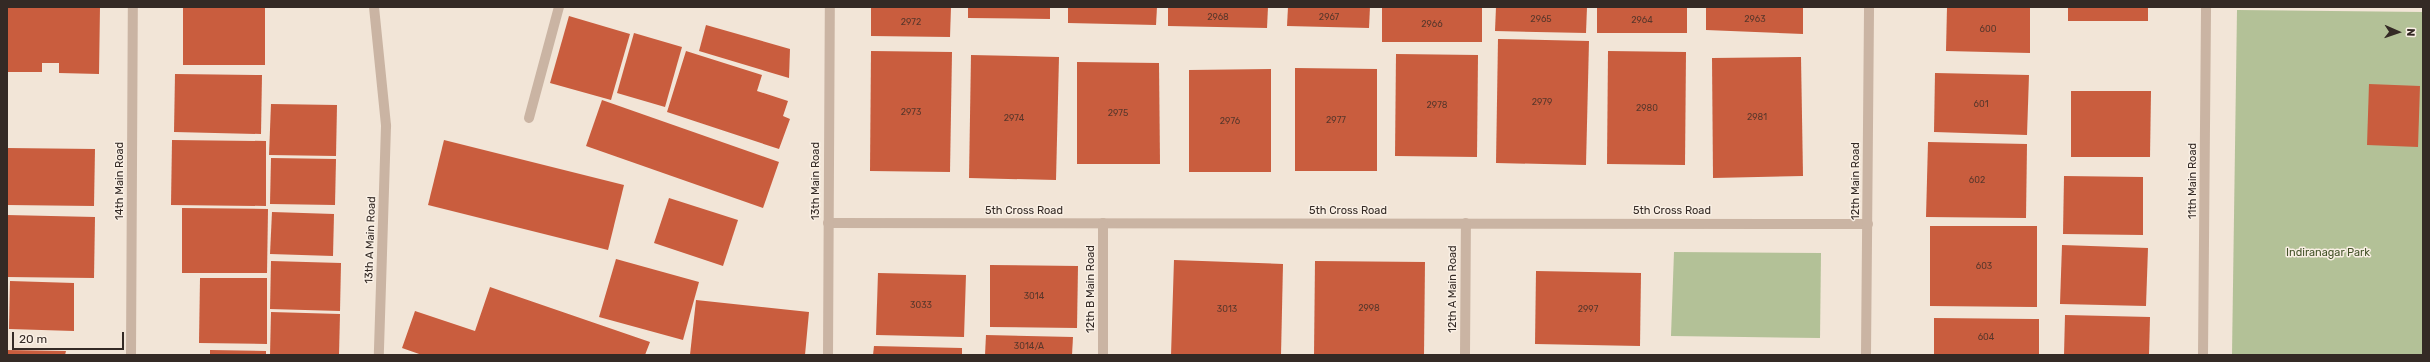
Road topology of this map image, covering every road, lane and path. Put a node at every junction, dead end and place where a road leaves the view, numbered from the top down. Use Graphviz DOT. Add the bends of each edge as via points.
graph roads {
  1 [pos="133,7"];
  2 [pos="374,7"];
  3 [pos="559,7"];
  4 [pos="830,7"];
  5 [pos="1869,7"];
  6 [pos="2206,7"];
  7 [pos="529,118"];
  8 [pos="828,223"];
  9 [pos="1103,223"];
  10 [pos="1466,223"];
  11 [pos="1868,224"];
  12 [pos="131,355"];
  13 [pos="379,355"];
  14 [pos="828,355"];
  15 [pos="1103,355"];
  16 [pos="1464,355"];
  17 [pos="1866,355"];
  18 [pos="2203,355"];
  1 -- 12 [label="street, 14th Main Road"];
  2 -- 13 [label="street, 13th A Main Road" via="386,126"];
  3 -- 7 [label="street"];
  4 -- 8 [label="street, 13th Main Road"];
  5 -- 11 [label="street, 12th Main Road"];
  6 -- 18 [label="street, 11th Main Road"];
  8 -- 9 [label="street, 5th Cross Road"];
  8 -- 14 [label="street, 13th Main Road"];
  9 -- 10 [label="street, 5th Cross Road"];
  9 -- 15 [label="street, 12th B Main Road"];
  10 -- 11 [label="street, 5th Cross Road"];
  10 -- 16 [label="street, 12th A Main Road"];
  11 -- 17 [label="street, 12th Main Road"];
}
